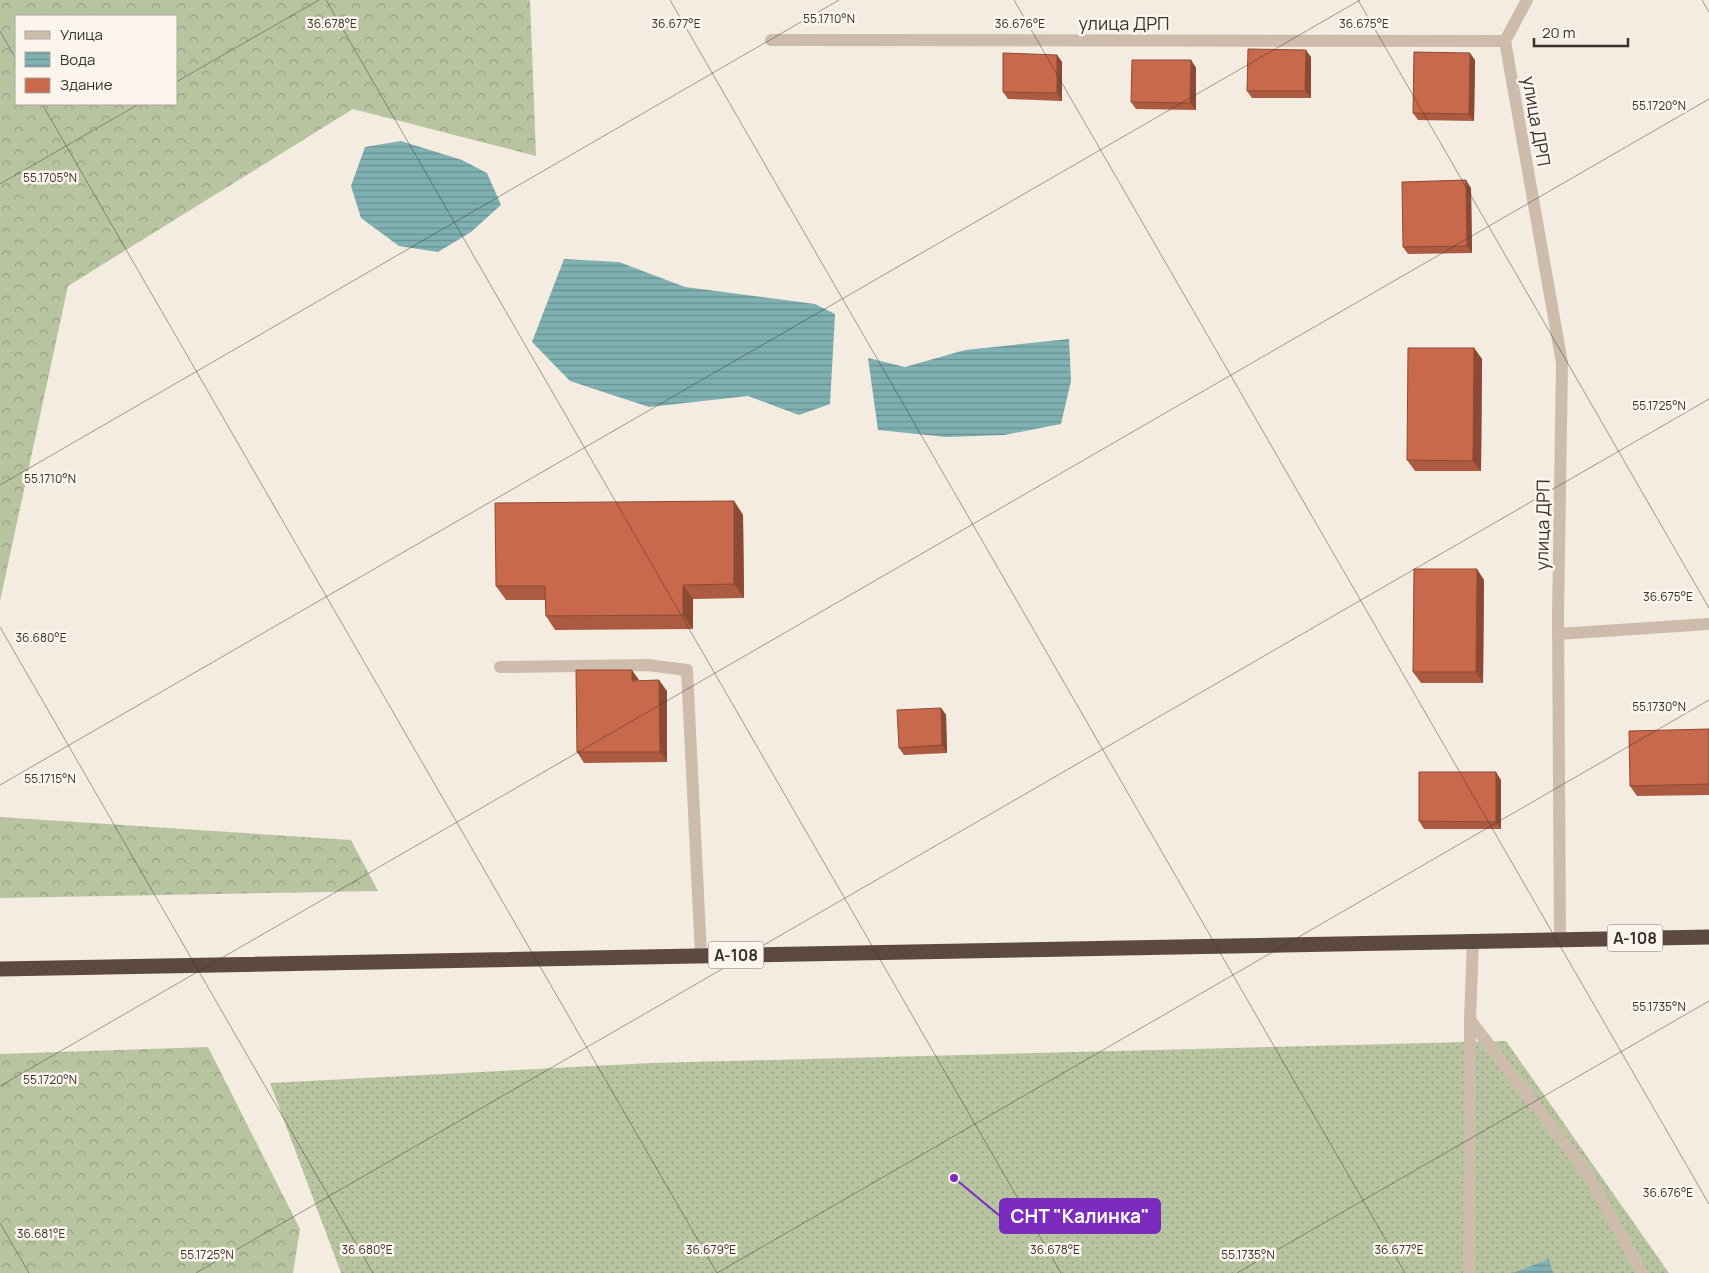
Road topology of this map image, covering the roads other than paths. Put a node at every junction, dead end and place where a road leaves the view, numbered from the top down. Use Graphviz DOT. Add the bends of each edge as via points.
graph roads {
  1 [pos="1527,0"];
  2 [pos="771,40"];
  3 [pos="1505,41"];
  4 [pos="1709,624"];
  5 [pos="1558,634"];
  6 [pos="500,667"];
  7 [pos="1709,937"];
  8 [pos="1560,939"];
  9 [pos="1473,941"];
  10 [pos="701,955"];
  11 [pos="0,969"];
  12 [pos="1470,1020"];
  13 [pos="1469,1273"];
  14 [pos="1642,1273"];
  1 -- 3 [label="street"];
  2 -- 3 [label="street, улица ДРП"];
  3 -- 5 [label="street, улица ДРП" via="1562,363"];
  4 -- 5 [label="street"];
  5 -- 8 [label="street, улица ДРП"];
  6 -- 10 [label="street" via="647,665 687,670"];
  7 -- 8 [label="highway, А-108"];
  8 -- 9 [label="highway, А-108"];
  9 -- 10 [label="highway, А-108"];
  9 -- 12 [label="street"];
  10 -- 11 [label="highway, А-108"];
  12 -- 13 [label="street"];
  12 -- 14 [label="street" via="1587,1173"];
}
